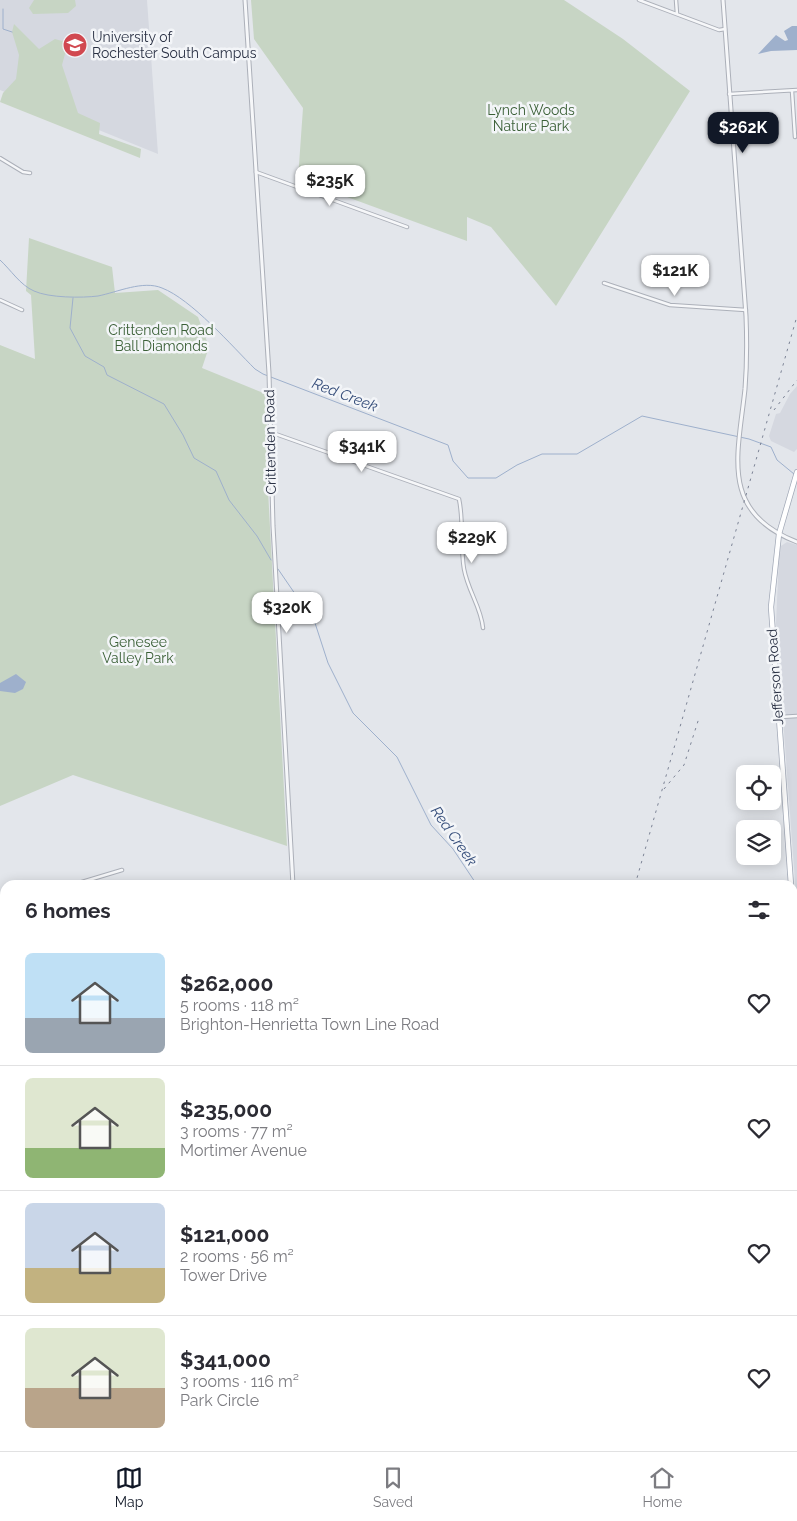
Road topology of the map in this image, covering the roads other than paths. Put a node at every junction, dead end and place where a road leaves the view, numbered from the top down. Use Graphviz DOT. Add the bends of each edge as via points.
graph roads {
  1 [pos="246,0"];
  2 [pos="639,0"];
  3 [pos="676,0"];
  4 [pos="723,0"];
  5 [pos="676,14"];
  6 [pos="725,29"];
  7 [pos="792,90"];
  8 [pos="797,90"];
  9 [pos="729,94"];
  10 [pos="795,137"];
  11 [pos="0,158"];
  12 [pos="256,172"];
  13 [pos="30,173"];
  14 [pos="408,226"];
  15 [pos="604,283"];
  16 [pos="0,300"];
  17 [pos="22,310"];
  18 [pos="746,310"];
  19 [pos="270,432"];
  20 [pos="797,472"];
  21 [pos="778,534"];
  22 [pos="797,542"];
  23 [pos="483,628"];
  24 [pos="797,716"];
  25 [pos="778,717"];
  26 [pos="122,870"];
  27 [pos="89,880"];
  28 [pos="293,880"];
  29 [pos="791,880"];
  1 -- 12 [label="street, Crittenden Road"];
  2 -- 5 [label="street"];
  3 -- 5 [label="street"];
  4 -- 6 [label="street"];
  5 -- 6 [label="street" via="719,30"];
  6 -- 9 [label="street"];
  7 -- 8 [label="street"];
  7 -- 9 [label="street"];
  7 -- 10 [label="street"];
  9 -- 18 [label="street"];
  11 -- 13 [label="street" via="22,172"];
  12 -- 14 [label="street"];
  12 -- 19 [label="street, Crittenden Road"];
  15 -- 18 [label="street" via="670,305"];
  16 -- 17 [label="street"];
  18 -- 21 [label="street" via="746,367 738,473 745,498 760,520"];
  19 -- 23 [label="street" via="459,499 464,570 481,612"];
  19 -- 28 [label="street, Crittenden Road"];
  20 -- 21 [label="main road, Jefferson Road"];
  21 -- 22 [label="street"];
  21 -- 25 [label="main road, Jefferson Road" via="771,607"];
  24 -- 25 [label="street"];
  25 -- 29 [label="main road, Jefferson Road"];
  26 -- 27 [label="street"];
}
